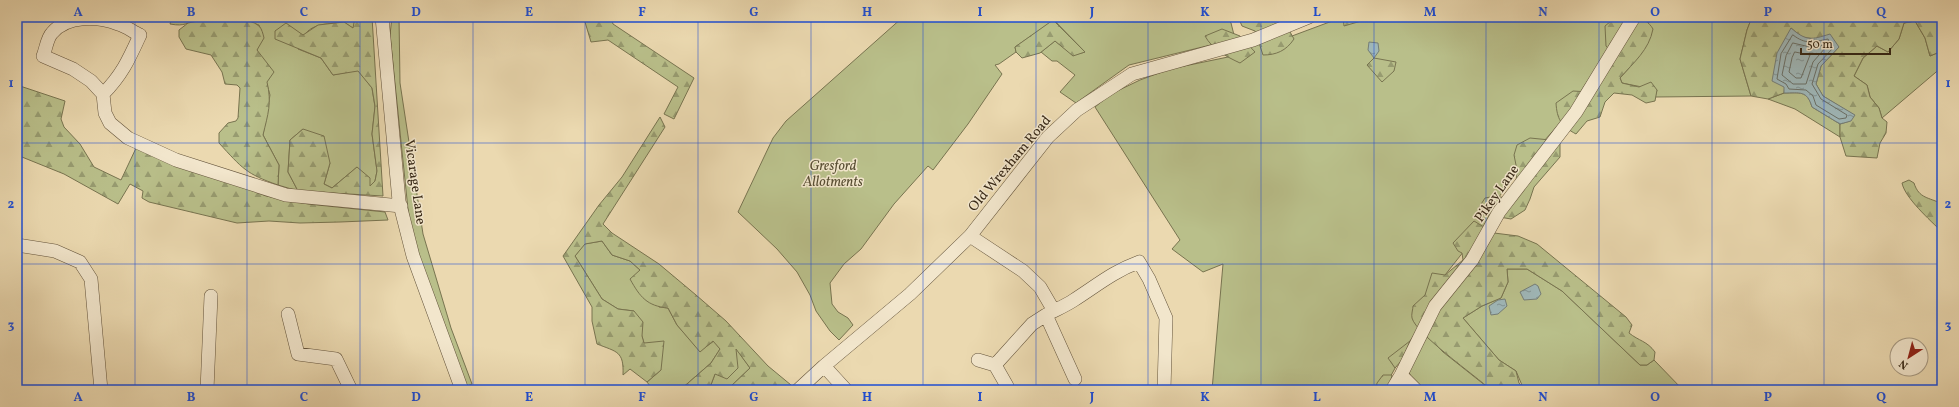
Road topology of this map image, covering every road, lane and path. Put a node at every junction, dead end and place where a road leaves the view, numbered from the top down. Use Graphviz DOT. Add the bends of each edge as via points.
graph roads {
  1 [pos="382,17"];
  2 [pos="1309,17"];
  3 [pos="1634,17"];
  4 [pos="103,94"];
  5 [pos="401,206"];
  6 [pos="970,236"];
  7 [pos="17,245"];
  8 [pos="211,296"];
  9 [pos="1050,313"];
  10 [pos="288,314"];
  11 [pos="978,360"];
  12 [pos="995,365"];
  13 [pos="824,366"];
  14 [pos="1401,375"];
  15 [pos="1075,379"];
  16 [pos="1007,386"];
  17 [pos="101,390"];
  18 [pos="207,390"];
  19 [pos="351,390"];
  20 [pos="462,390"];
  21 [pos="798,390"];
  22 [pos="846,390"];
  23 [pos="1164,390"];
  24 [pos="1392,390"];
  25 [pos="1416,390"];
  1 -- 5 [label="street, Vicarage Lane"];
  2 -- 6 [label="street, Old Wrexham Road" via="1253,40 1132,74 1119,82 1077,110 1048,137"];
  3 -- 14 [label="street, Pikey Lane" via="1576,112 1500,212 1472,260 1435,306"];
  4 -- 4 [label="street" via="91,81 73,69 43,56 51,34 62,24 78,19 100,18 119,24 140,36 126,66"];
  4 -- 5 [label="street" via="105,113 110,123 128,138 176,160 286,195"];
  5 -- 20 [label="street, Vicarage Lane" via="413,256"];
  6 -- 9 [label="street" via="1023,270 1040,286"];
  6 -- 13 [label="street, Old Wrexham Road" via="910,294"];
  7 -- 17 [label="street" via="55,251 80,262 91,279"];
  8 -- 18 [label="street"];
  9 -- 12 [label="street" via="1032,324"];
  9 -- 15 [label="street"];
  9 -- 23 [label="street" via="1118,270 1139,262 1149,278 1166,318"];
  10 -- 19 [label="street" via="298,354 336,359"];
  11 -- 12 [label="street"];
  12 -- 16 [label="street"];
  13 -- 21 [label="street, Old Wrexham Road"];
  13 -- 22 [label="street"];
  14 -- 24 [label="street, Pikey Lane"];
  14 -- 25 [label="street"];
}
